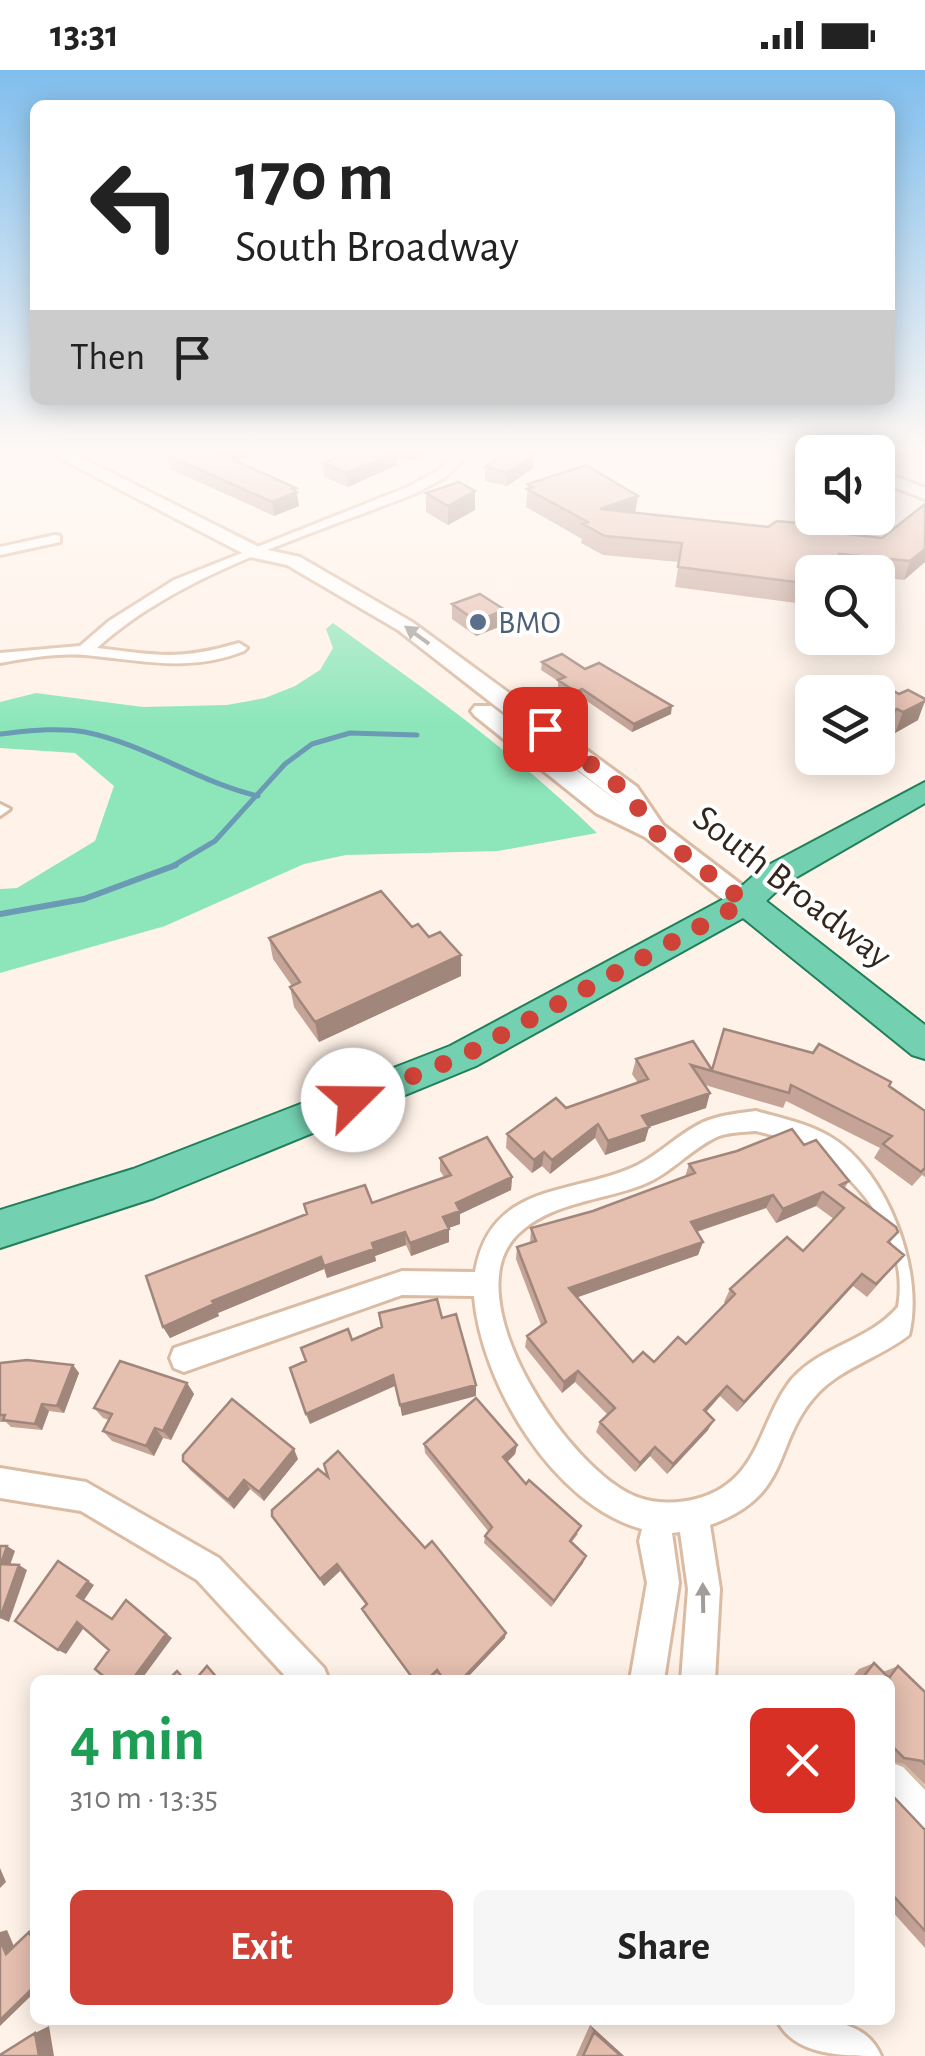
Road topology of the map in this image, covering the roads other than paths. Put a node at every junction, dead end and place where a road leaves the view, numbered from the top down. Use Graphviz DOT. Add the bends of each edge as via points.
graph roads {
  1 [pos="43,542"];
  2 [pos="235,542"];
  3 [pos="286,542"];
  4 [pos="0,551"];
  5 [pos="258,553"];
  6 [pos="239,648"];
  7 [pos="84,651"];
  8 [pos="0,658"];
  9 [pos="925,791"];
  10 [pos="925,820"];
  11 [pos="745,902"];
  12 [pos="925,1046"];
  13 [pos="0,1229"];
  14 [pos="484,1284"];
  15 [pos="184,1358"];
  16 [pos="0,1483"];
  17 [pos="693,1516"];
  18 [pos="660,1518"];
  19 [pos="307,1675"];
  20 [pos="648,1675"];
  21 [pos="698,1675"];
  22 [pos="895,1785"];
  23 [pos="925,1816"];
  24 [pos="806,2025"];
  25 [pos="861,2056"];
  1 -- 4 [label="street"];
  2 -- 5 [label="main road, South Broadway"];
  3 -- 5 [label="street"];
  5 -- 7 [label="street" via="146,601"];
  5 -- 11 [label="main road, South Broadway" via="270,568 368,626 605,807 654,831"];
  6 -- 7 [label="street" via="176,664"];
  7 -- 8 [label="street"];
  9 -- 11 [label="main road" via="772,877"];
  10 -- 11 [label="main road" via="797,892"];
  11 -- 12 [label="main road, South Broadway"];
  11 -- 13 [label="main road" via="463,1056 139,1185"];
  14 -- 15 [label="street" via="402,1283"];
  14 -- 17 [label="street" via="496,1243 533,1208 649,1171 719,1126 756,1122 822,1144 884,1197 906,1224 921,1268 910,1313 801,1390 752,1480 716,1510"];
  14 -- 18 [label="street" via="520,1405 614,1503"];
  16 -- 19 [label="street" via="86,1497 208,1568"];
  17 -- 18 [label="street"];
  21 -- 17 [label="street, one-way" via="704,1589"];
  18 -- 20 [label="street" via="654,1541 663,1583"];
  22 -- 23 [label="street"];
  24 -- 25 [label="street"];
}
